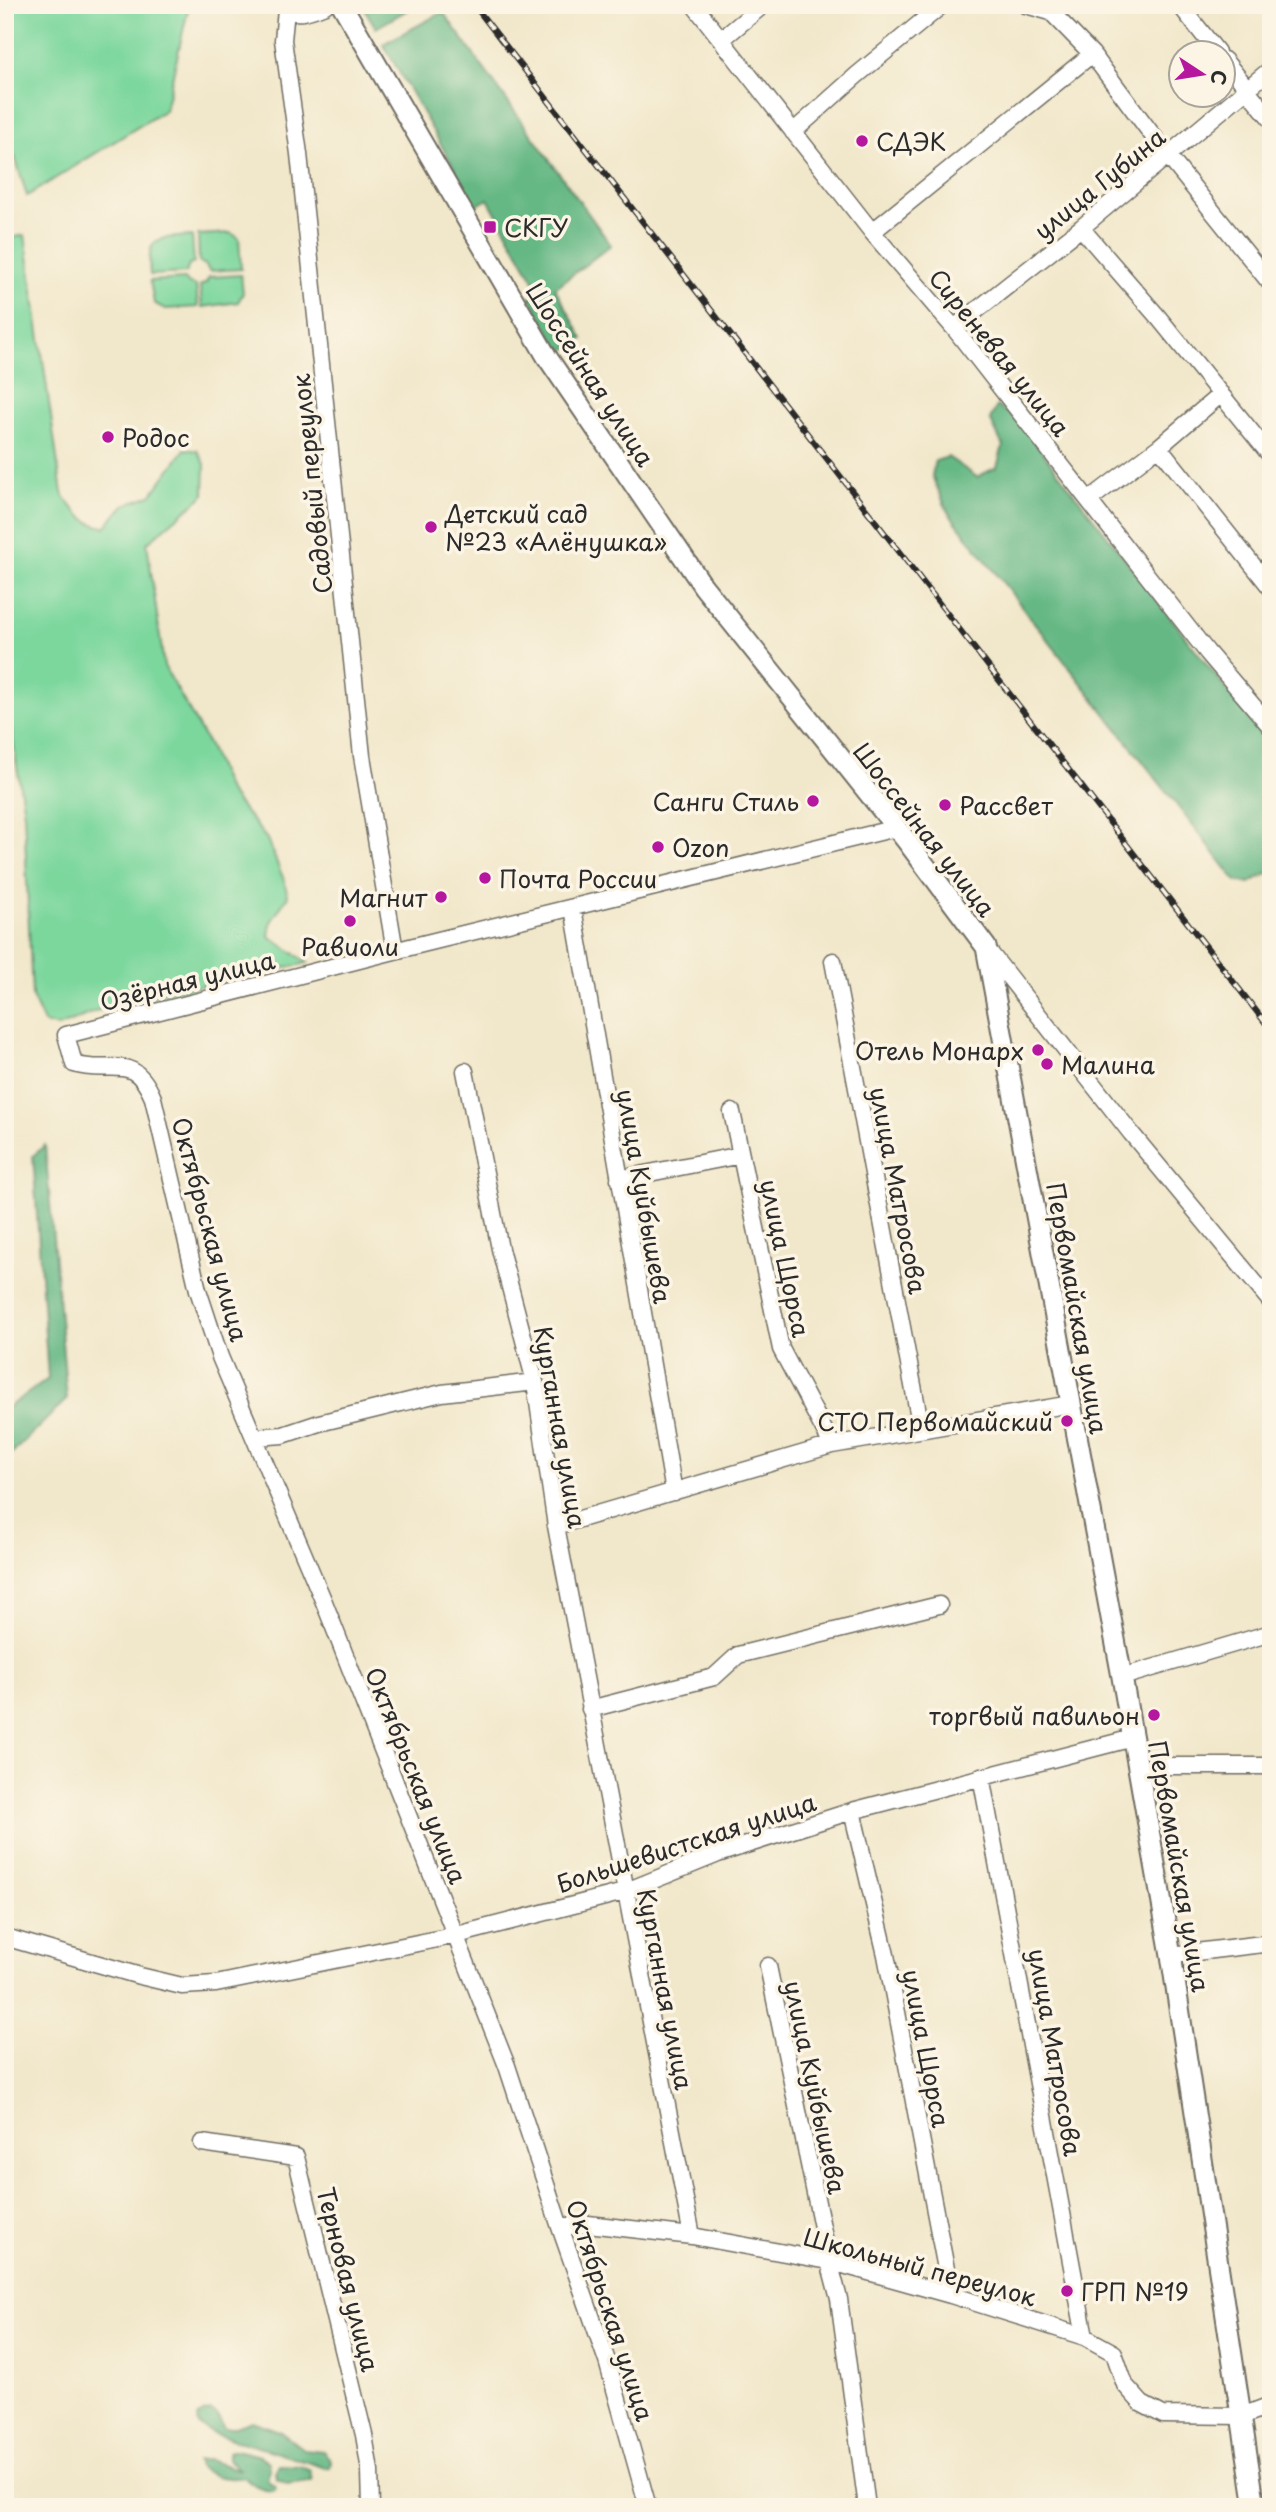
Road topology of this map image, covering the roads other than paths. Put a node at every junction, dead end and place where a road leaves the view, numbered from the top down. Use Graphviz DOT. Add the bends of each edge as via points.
graph roads {
  1 [pos="325,5"];
  2 [pos="342,5"];
  3 [pos="694,5"];
  4 [pos="763,5"];
  5 [pos="942,5"];
  6 [pos="1026,5"];
  7 [pos="1180,5"];
  8 [pos="284,8"];
  9 [pos="1206,38"];
  10 [pos="721,40"];
  11 [pos="1092,54"];
  12 [pos="1271,69"];
  13 [pos="1238,79"];
  14 [pos="1244,86"];
  15 [pos="1271,119"];
  16 [pos="793,132"];
  17 [pos="1168,156"];
  18 [pos="1081,229"];
  19 [pos="872,232"];
  20 [pos="1271,284"];
  21 [pos="954,328"];
  22 [pos="1221,394"];
  23 [pos="1159,447"];
  24 [pos="1271,456"];
  25 [pos="1089,500"];
  26 [pos="1271,588"];
  27 [pos="1271,727"];
  28 [pos="896,828"];
  29 [pos="573,908"];
  30 [pos="986,947"];
  31 [pos="395,951"];
  32 [pos="833,961"];
  33 [pos="132,1070"];
  34 [pos="465,1071"];
  35 [pos="732,1112"];
  36 [pos="741,1155"];
  37 [pos="619,1179"];
  38 [pos="1271,1302"];
  39 [pos="535,1382"];
  40 [pos="1071,1404"];
  41 [pos="921,1428"];
  42 [pos="255,1437"];
  43 [pos="832,1445"];
  44 [pos="674,1492"];
  45 [pos="556,1526"];
  46 [pos="939,1605"];
  47 [pos="1271,1633"];
  48 [pos="1122,1677"];
  49 [pos="590,1709"];
  50 [pos="1133,1738"];
  51 [pos="1271,1766"];
  52 [pos="1138,1770"];
  53 [pos="981,1776"];
  54 [pos="852,1811"];
  55 [pos="624,1892"];
  56 [pos="457,1935"];
  57 [pos="5,1937"];
  58 [pos="1271,1943"];
  59 [pos="1171,1955"];
  60 [pos="768,1966"];
  61 [pos="201,2143"];
  62 [pos="560,2227"];
  63 [pos="692,2236"];
  64 [pos="829,2261"];
  65 [pos="951,2295"];
  66 [pos="1085,2337"];
  67 [pos="1271,2404"];
  68 [pos="1242,2416"];
  69 [pos="371,2506"];
  70 [pos="648,2507"];
  71 [pos="867,2507"];
  72 [pos="1255,2507"];
  1 -- 8 [label="street" via="296,13"];
  2 -- 28 [label="main road, Шоссейная улица" via="547,357 703,586"];
  3 -- 10 [label="street, Сиреневая улица"];
  4 -- 10 [label="street"];
  5 -- 16 [label="street"];
  6 -- 11 [label="street" via="1051,12"];
  7 -- 9 [label="street"];
  8 -- 31 [label="street, Садовый переулок" via="362,756"];
  10 -- 16 [label="street, Сиреневая улица"];
  11 -- 17 [label="street"];
  11 -- 19 [label="street"];
  12 -- 14 [label="street, улица Губина"];
  13 -- 14 [label="street"];
  14 -- 15 [label="street"];
  14 -- 17 [label="street, улица Губина"];
  16 -- 19 [label="street, Сиреневая улица"];
  17 -- 18 [label="street, улица Губина"];
  17 -- 20 [label="street"];
  18 -- 21 [label="street, улица Губина"];
  18 -- 22 [label="street"];
  19 -- 21 [label="street, Сиреневая улица"];
  21 -- 25 [label="street, Сиреневая улица"];
  22 -- 23 [label="street"];
  22 -- 24 [label="street"];
  23 -- 25 [label="street"];
  23 -- 26 [label="street"];
  25 -- 27 [label="street, Сиреневая улица"];
  28 -- 29 [label="street, Озёрная улица"];
  28 -- 30 [label="main road, Шоссейная улица"];
  29 -- 31 [label="street, Озёрная улица"];
  29 -- 37 [label="street, улица Куйбышева"];
  30 -- 38 [label="street"];
  30 -- 40 [label="main road, Первомайская улица"];
  31 -- 33 [label="street, Озёрная улица" via="66,1035 74,1064"];
  32 -- 41 [label="street, улица Матросова"];
  33 -- 42 [label="street, Октябрьская улица" via="141,1075 153,1098 198,1290 220,1357"];
  34 -- 39 [label="street, Курганная улица" via="500,1249"];
  35 -- 36 [label="street, улица Щорса"];
  36 -- 37 [label="street"];
  36 -- 43 [label="street, улица Щорса" via="781,1349"];
  37 -- 44 [label="street, улица Куйбышева"];
  39 -- 42 [label="street" via="442,1393 283,1435"];
  39 -- 45 [label="street, Курганная улица"];
  40 -- 41 [label="street"];
  40 -- 48 [label="main road, Первомайская улица"];
  41 -- 43 [label="street"];
  42 -- 56 [label="street, Октябрьская улица"];
  43 -- 44 [label="street"];
  44 -- 45 [label="street"];
  45 -- 49 [label="street, Курганная улица"];
  46 -- 49 [label="street" via="738,1655 714,1677"];
  47 -- 48 [label="street"];
  48 -- 50 [label="main road, Первомайская улица"];
  49 -- 55 [label="street, Курганная улица"];
  50 -- 52 [label="main road, Первомайская улица"];
  50 -- 53 [label="street, Большевистская улица"];
  51 -- 52 [label="street"];
  52 -- 59 [label="main road, Первомайская улица"];
  53 -- 54 [label="street, Большевистская улица"];
  53 -- 66 [label="street, улица Матросова"];
  54 -- 55 [label="street, Большевистская улица" via="718,1854"];
  54 -- 65 [label="street, улица Щорса" via="886,1955"];
  55 -- 56 [label="street, Большевистская улица"];
  55 -- 63 [label="street, Курганная улица"];
  56 -- 57 [label="street, Большевистская улица" via="216,1984 182,1986"];
  56 -- 62 [label="street, Октябрьская улица" via="507,2066"];
  58 -- 59 [label="street"];
  59 -- 68 [label="main road, Первомайская улица"];
  60 -- 64 [label="street, улица Куйбышева"];
  61 -- 69 [label="street, Терновая улица" via="296,2157 364,2435"];
  62 -- 63 [label="street, Школьный переулок" via="588,2224"];
  62 -- 70 [label="street, Октябрьская улица" via="607,2361"];
  63 -- 64 [label="street, Школьный переулок"];
  64 -- 65 [label="street, Школьный переулок"];
  64 -- 71 [label="street, улица Куйбышева" via="839,2299"];
  65 -- 66 [label="street, Школьный переулок"];
  66 -- 68 [label="street, Школьный переулок" via="1114,2353 1125,2385 1142,2404 1163,2414"];
  67 -- 68 [label="street, Школьный переулок"];
  68 -- 72 [label="main road, Первомайская улица"];
}
